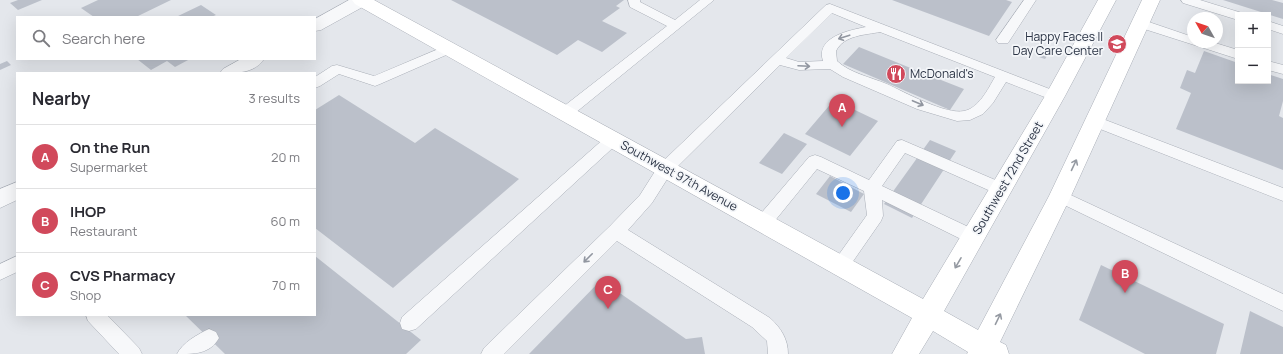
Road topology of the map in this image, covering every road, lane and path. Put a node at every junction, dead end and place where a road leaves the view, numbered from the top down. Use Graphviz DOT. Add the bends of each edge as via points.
graph roads {
  1 [pos="361,0"];
  2 [pos="634,0"];
  3 [pos="708,0"];
  4 [pos="1107,0"];
  5 [pos="1151,0"];
  6 [pos="1187,0"];
  7 [pos="1028,1"];
  8 [pos="1235,15"];
  9 [pos="1140,23"];
  10 [pos="316,25"];
  11 [pos="676,25"];
  12 [pos="1271,26"];
  13 [pos="882,28"];
  14 [pos="1283,30"];
  15 [pos="1187,38"];
  16 [pos="1003,40"];
  17 [pos="448,48"];
  18 [pos="1216,48"];
  19 [pos="1235,54"];
  20 [pos="253,60"];
  21 [pos="777,60"];
  22 [pos="832,64"];
  23 [pos="1271,66"];
  24 [pos="1283,70"];
  25 [pos="232,72"];
  26 [pos="1003,75"];
  27 [pos="316,81"];
  28 [pos="1055,96"];
  29 [pos="564,114"];
  30 [pos="1095,121"];
  31 [pos="612,140"];
  32 [pos="665,169"];
  33 [pos="872,188"];
  34 [pos="1001,189"];
  35 [pos="16,191"];
  36 [pos="1283,195"];
  37 [pos="1060,196"];
  38 [pos="0,200"];
  39 [pos="763,223"];
  40 [pos="616,231"];
  41 [pos="973,237"];
  42 [pos="16,264"];
  43 [pos="841,265"];
  44 [pos="0,273"];
  45 [pos="1283,303"];
  46 [pos="928,314"];
  47 [pos="96,316"];
  48 [pos="409,323"];
  49 [pos="208,338"];
  50 [pos="987,352"];
  51 [pos="132,354"];
  52 [pos="187,354"];
  53 [pos="491,354"];
  54 [pos="778,354"];
  55 [pos="906,354"];
  1 -- 10 [label="street"];
  1 -- 17 [label="main road, Southwest 97th Avenue"];
  2 -- 11 [label="lane" via="634,4"];
  3 -- 11 [label="lane"];
  4 -- 28 [label="main road, Southwest 72nd Street"];
  5 -- 9 [label="main road"];
  6 -- 8 [label="lane"];
  7 -- 16 [label="lane"];
  9 -- 15 [label="lane"];
  9 -- 30 [label="main road"];
  11 -- 29 [label="lane"];
  12 -- 14 [label="lane"];
  13 -- 21 [label="lane" via="830,8"];
  13 -- 22 [label="lane, one-way" via="838,39 830,47 828,54"];
  13 -- 26 [label="lane"];
  17 -- 27 [label="lane" via="375,81 337,69"];
  17 -- 29 [label="main road, Southwest 97th Avenue"];
  18 -- 19 [label="lane"];
  20 -- 25 [label="street"];
  21 -- 22 [label="lane, one-way" via="799,66"];
  21 -- 32 [label="lane"];
  22 -- 26 [label="lane, one-way" via="925,106 956,116 969,115 980,109"];
  23 -- 24 [label="lane"];
  26 -- 28 [label="lane"];
  28 -- 34 [label="main road, Southwest 72nd Street"];
  29 -- 31 [label="main road, Southwest 97th Avenue"];
  30 -- 36 [label="lane"];
  37 -- 30 [label="main road, one-way"];
  31 -- 32 [label="main road, Southwest 97th Avenue"];
  31 -- 48 [label="lane"];
  32 -- 39 [label="main road, Southwest 97th Avenue"];
  32 -- 40 [label="lane" via="646,199"];
  33 -- 34 [label="lane" via="902,145"];
  33 -- 39 [label="lane" via="815,161"];
  33 -- 41 [label="lane"];
  33 -- 43 [label="lane" via="875,216"];
  34 -- 41 [label="main road, Southwest 72nd Street"];
  35 -- 38 [label="street"];
  37 -- 45 [label="lane"];
  50 -- 37 [label="main road, one-way"];
  39 -- 43 [label="main road, Southwest 97th Avenue"];
  40 -- 53 [label="lane, one-way"];
  40 -- 54 [label="lane" via="759,321 772,331"];
  41 -- 46 [label="main road, Southwest 72nd Street, one-way"];
  42 -- 44 [label="lane"];
  43 -- 46 [label="main road, Southwest 97th Avenue"];
  46 -- 50 [label="main road, Southwest 97th Avenue"];
  46 -- 55 [label="main road, Southwest 72nd Street"];
  47 -- 51 [label="lane"];
  49 -- 52 [label="lane"];
}
